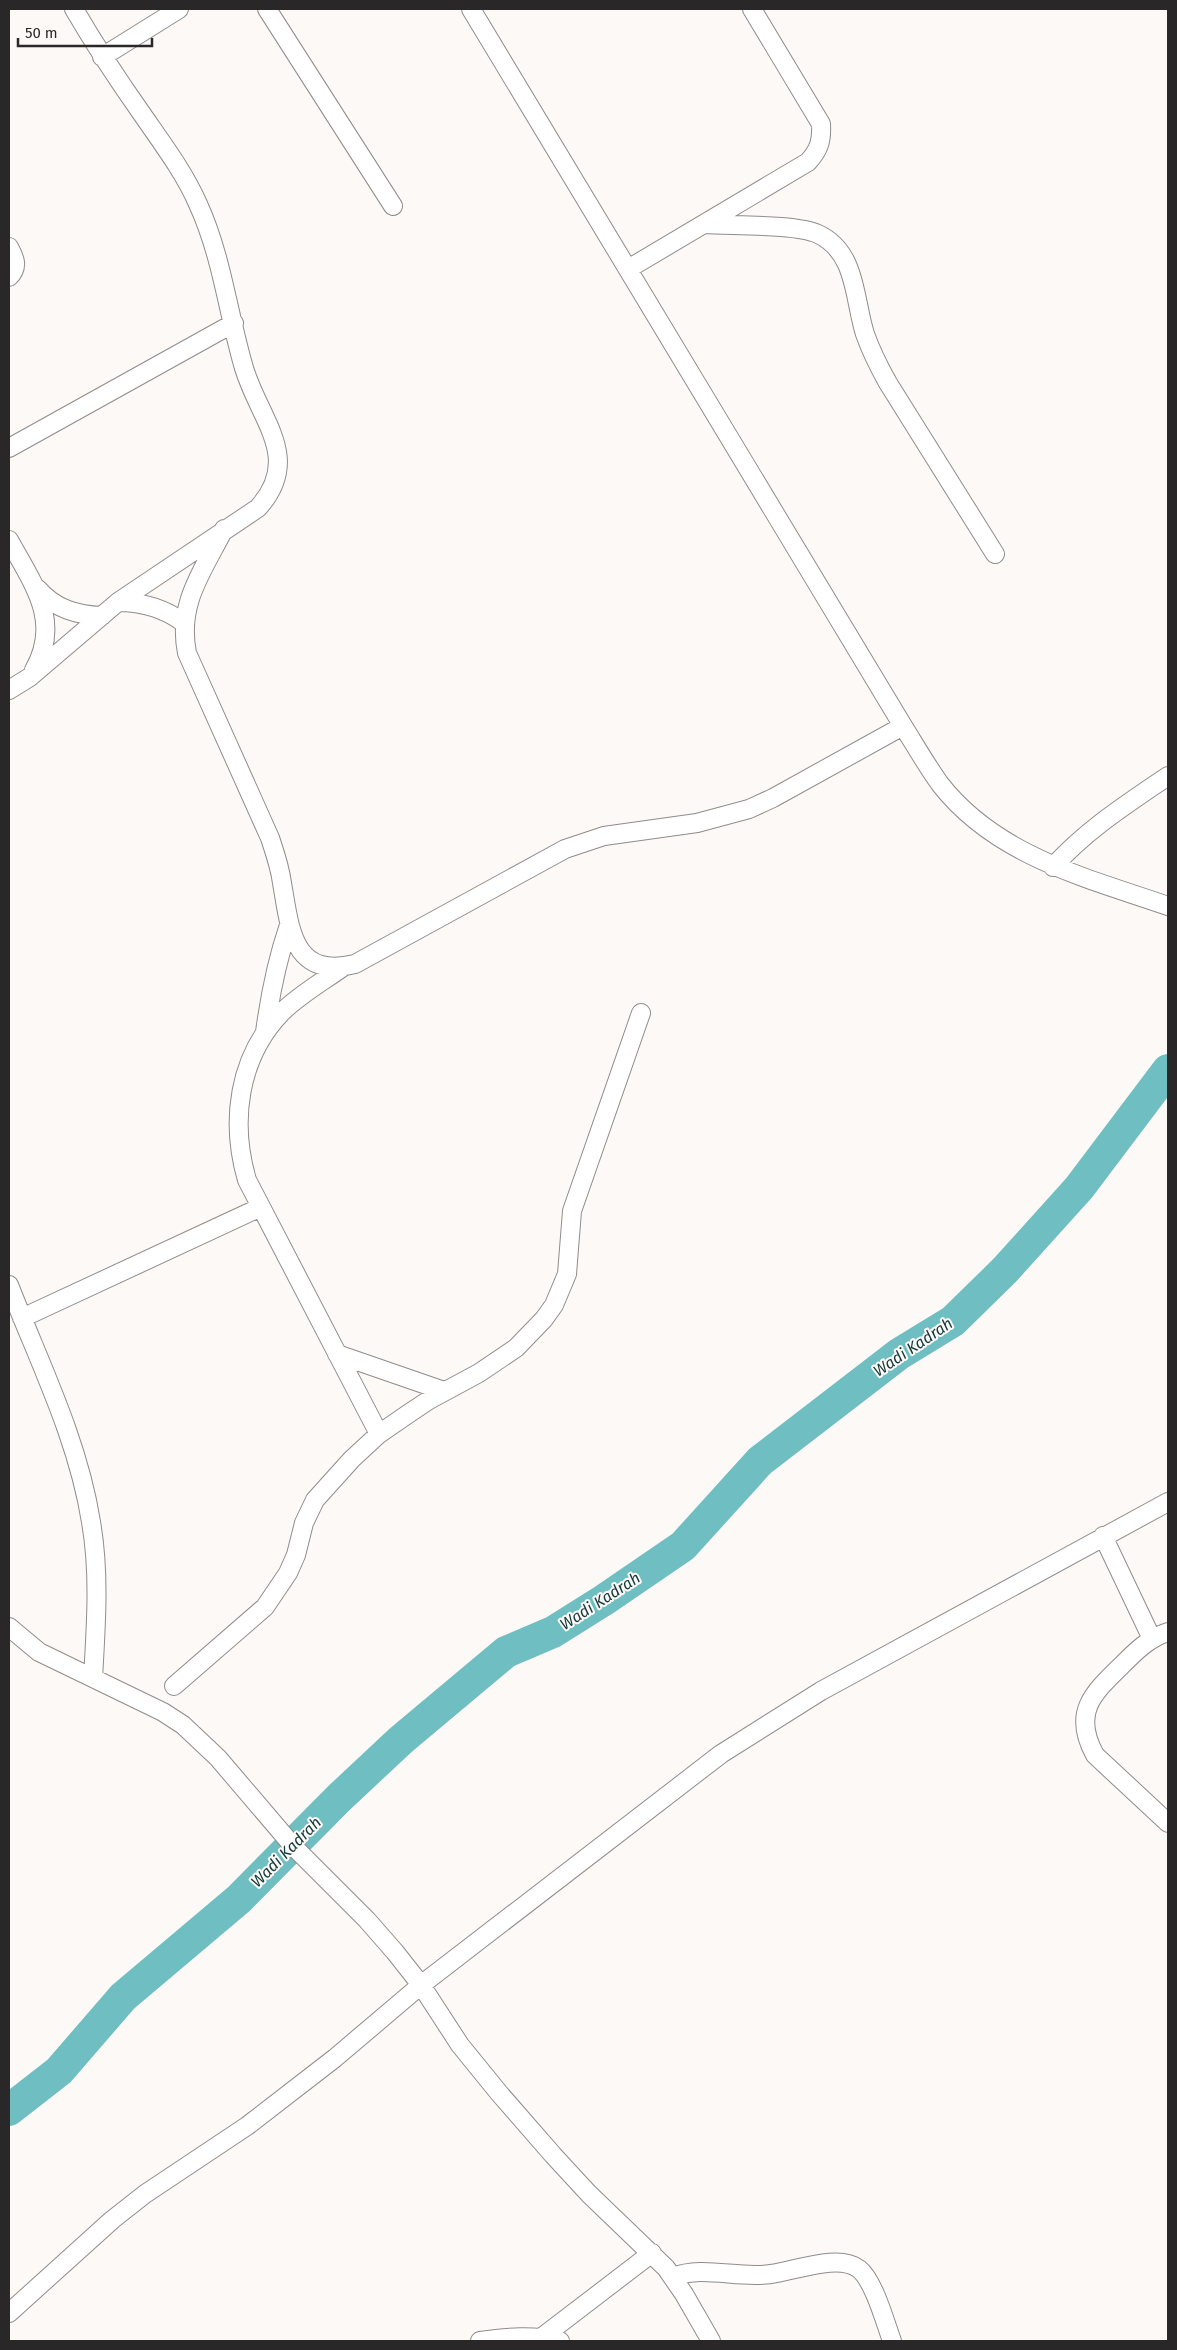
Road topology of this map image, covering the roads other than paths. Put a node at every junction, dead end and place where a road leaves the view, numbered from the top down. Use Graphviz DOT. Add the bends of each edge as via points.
graph roads {
  1 [pos="74,9"];
  2 [pos="179,9"];
  3 [pos="267,9"];
  4 [pos="472,9"];
  5 [pos="752,9"];
  6 [pos="102,57"];
  7 [pos="392,206"];
  8 [pos="704,224"];
  9 [pos="9,247"];
  10 [pos="628,269"];
  11 [pos="9,277"];
  12 [pos="234,323"];
  13 [pos="9,448"];
  14 [pos="224,529"];
  15 [pos="9,540"];
  16 [pos="995,554"];
  17 [pos="32,581"];
  18 [pos="118,602"];
  19 [pos="102,616"];
  20 [pos="184,623"];
  21 [pos="30,677"];
  22 [pos="9,690"];
  23 [pos="903,726"];
  24 [pos="1168,776"];
  25 [pos="1052,867"];
  26 [pos="1168,906"];
  27 [pos="289,925"];
  28 [pos="343,967"];
  29 [pos="641,1013"];
  30 [pos="265,1032"];
  31 [pos="261,1208"];
  32 [pos="9,1285"];
  33 [pos="22,1318"];
  34 [pos="337,1354"];
  35 [pos="444,1392"];
  36 [pos="379,1434"];
  37 [pos="1168,1502"];
  38 [pos="1104,1536"];
  39 [pos="9,1627"];
  40 [pos="1168,1632"];
  41 [pos="1152,1639"];
  42 [pos="93,1678"];
  43 [pos="174,1686"];
  44 [pos="1168,1823"];
  45 [pos="420,1985"];
  46 [pos="652,2254"];
  47 [pos="673,2277"];
  48 [pos="9,2313"];
  49 [pos="539,2339"];
  50 [pos="710,2340"];
  51 [pos="480,2341"];
  52 [pos="560,2341"];
  53 [pos="892,2341"];
  1 -- 6 [label="street"];
  2 -- 6 [label="street"];
  3 -- 7 [label="street"];
  4 -- 10 [label="street"];
  5 -- 8 [label="street" via="815,112 821,124 822,138 808,162"];
  6 -- 12 [label="street" via="178,166 198,204 214,242"];
  8 -- 10 [label="street"];
  8 -- 16 [label="street" via="801,230 818,234 833,243 851,273 865,333 875,359"];
  9 -- 11 [label="street" via="16,264"];
  10 -- 23 [label="street"];
  12 -- 13 [label="street"];
  12 -- 14 [label="street" via="244,368 280,462 270,495 258,508"];
  14 -- 18 [label="street"];
  14 -- 20 [label="street" via="191,594"];
  15 -- 17 [label="street"];
  17 -- 19 [label="street" via="55,605 86,616"];
  17 -- 21 [label="street" via="45,613 46,635 39,661"];
  18 -- 19 [label="street"];
  18 -- 20 [label="street" via="156,607"];
  19 -- 21 [label="street"];
  20 -- 27 [label="street" via="185,645 192,666 273,845"];
  21 -- 22 [label="street"];
  23 -- 25 [label="street" via="940,784 965,810 1021,851"];
  23 -- 28 [label="street" via="749,809 697,823 604,836 565,849 356,964"];
  24 -- 25 [label="street" via="1090,830"];
  25 -- 26 [label="street"];
  27 -- 28 [label="street" via="297,946 306,956 323,965"];
  27 -- 30 [label="street" via="270,995"];
  28 -- 30 [label="street" via="301,996"];
  29 -- 35 [label="street" via="572,1211 567,1274 554,1305 516,1348"];
  30 -- 31 [label="street" via="244,1079 238,1104 237,1130 239,1155"];
  31 -- 33 [label="street"];
  31 -- 34 [label="street"];
  32 -- 33 [label="street"];
  33 -- 42 [label="street" via="68,1432 92,1522 96,1568"];
  34 -- 35 [label="street"];
  34 -- 36 [label="street"];
  35 -- 36 [label="street"];
  36 -- 43 [label="street" via="315,1500 288,1574 265,1607"];
  37 -- 38 [label="street"];
  38 -- 41 [label="street"];
  38 -- 45 [label="street" via="821,1691 721,1754"];
  39 -- 42 [label="street" via="38,1652"];
  40 -- 41 [label="street"];
  41 -- 44 [label="street" via="1095,1691 1088,1703 1085,1730 1095,1755"];
  42 -- 45 [label="street" via="163,1712 201,1741 293,1846 367,1920"];
  45 -- 46 [label="street" via="460,2045 499,2093 589,2194"];
  45 -- 48 [label="street" via="335,2058 246,2126 112,2220"];
  46 -- 47 [label="street"];
  46 -- 49 [label="street"];
  47 -- 50 [label="street"];
  47 -- 53 [label="street" via="697,2272 743,2276 769,2274 846,2262 859,2269 868,2281"];
  49 -- 51 [label="street" via="509,2336"];
  49 -- 52 [label="street"];
}
